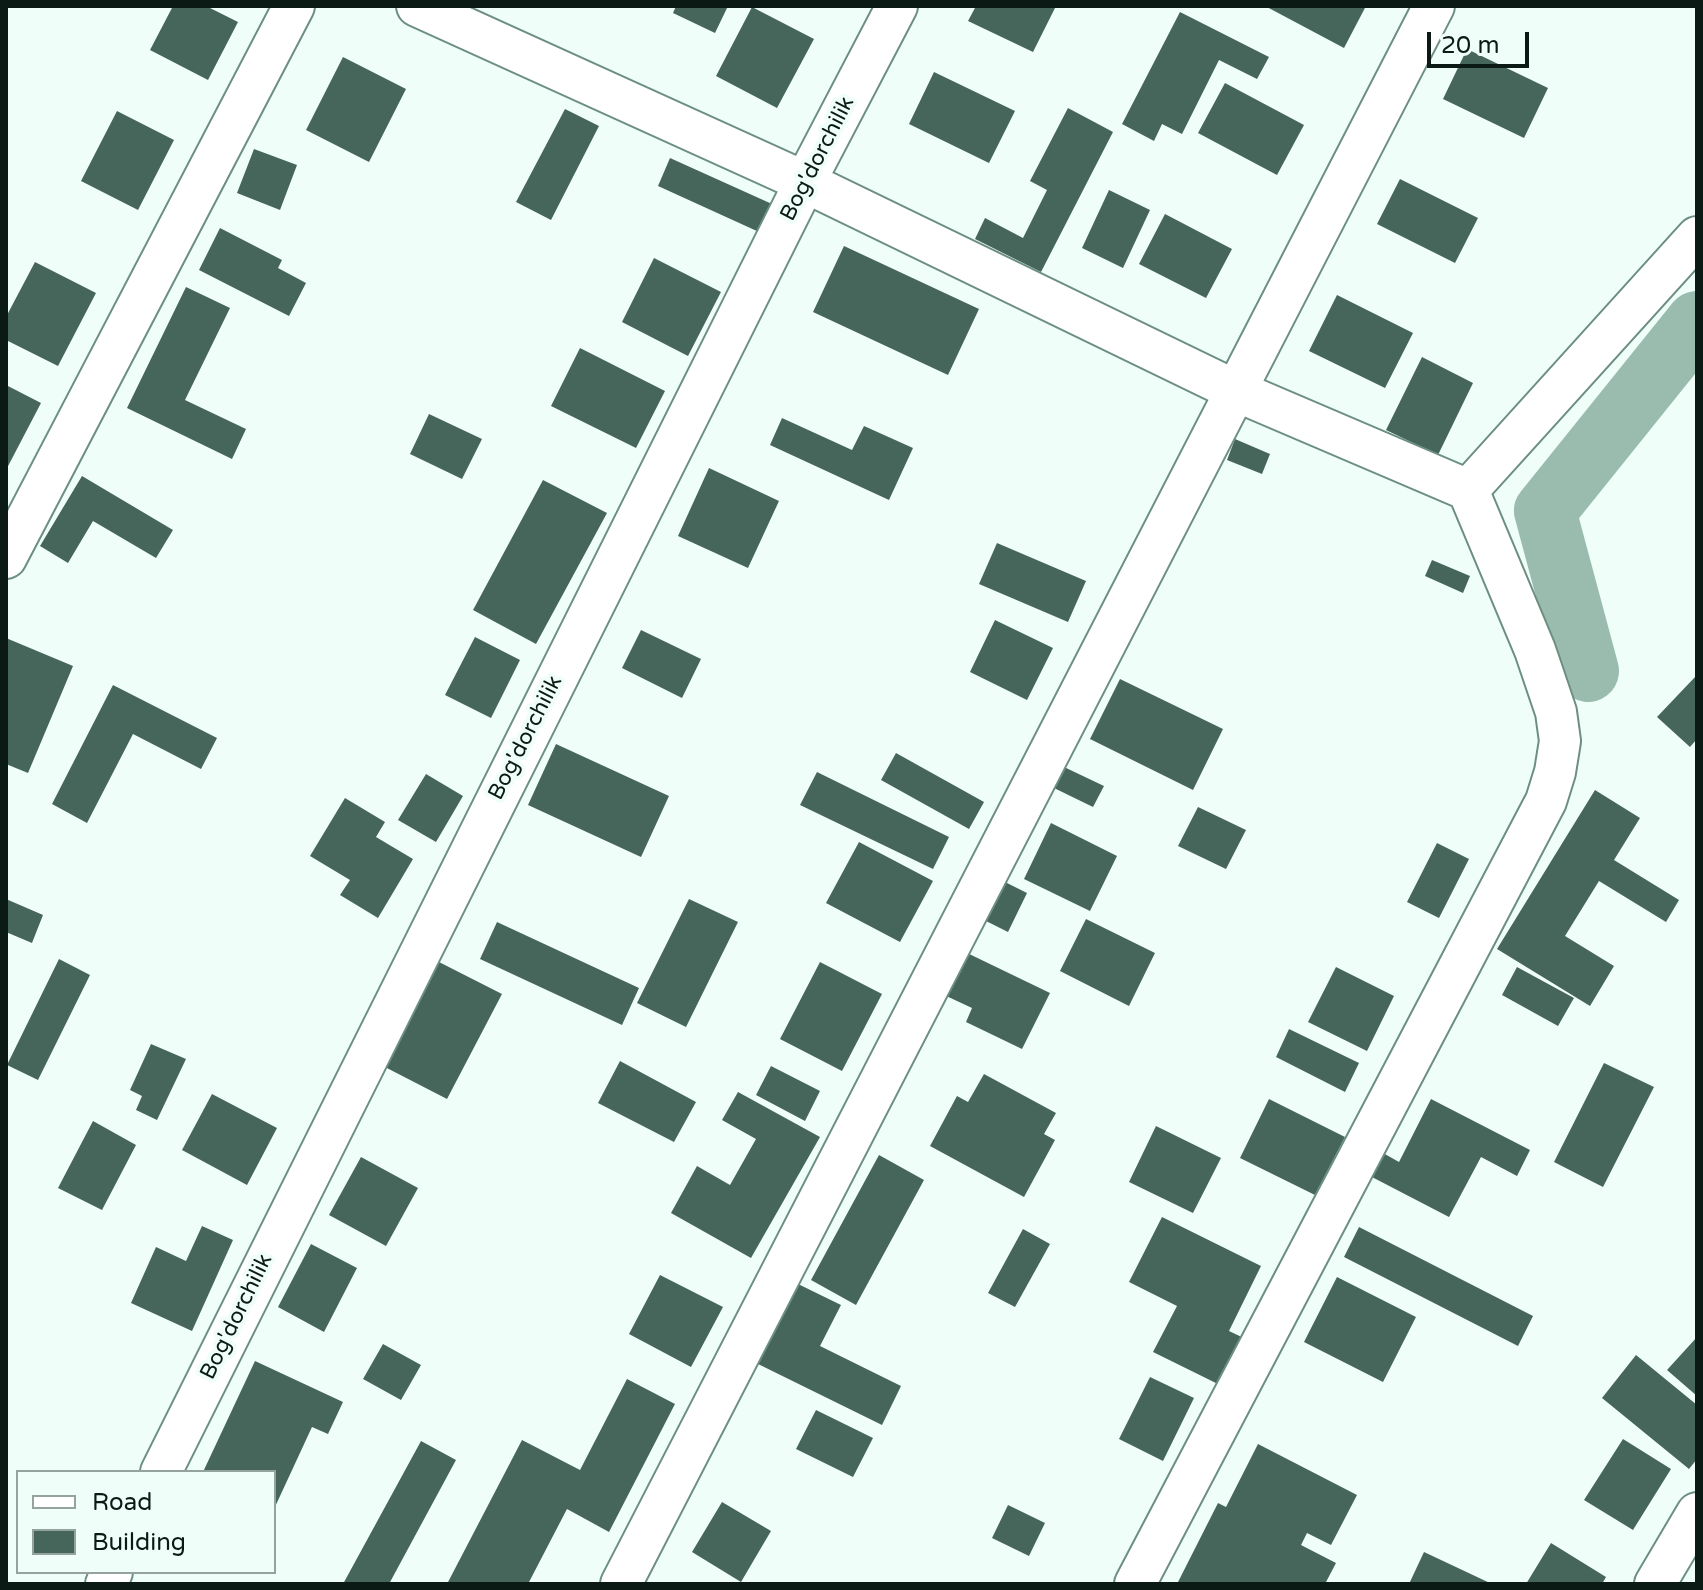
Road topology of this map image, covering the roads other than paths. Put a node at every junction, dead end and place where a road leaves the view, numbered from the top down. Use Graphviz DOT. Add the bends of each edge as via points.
graph roads {
  1 [pos="294,6"];
  2 [pos="417,6"];
  3 [pos="897,6"];
  4 [pos="1434,6"];
  5 [pos="805,182"];
  6 [pos="1697,237"];
  7 [pos="1234,390"];
  8 [pos="1468,490"];
  9 [pos="6,558"];
  10 [pos="162,1470"];
  11 [pos="1697,1513"];
  12 [pos="621,1584"];
  13 [pos="1135,1584"];
  14 [pos="1655,1584"];
  1 -- 9 [label="street"];
  2 -- 5 [label="street"];
  3 -- 5 [label="street, Bog'dorchilik"];
  4 -- 7 [label="street"];
  5 -- 7 [label="street"];
  5 -- 10 [label="street, Bog'dorchilik"];
  6 -- 8 [label="street"];
  7 -- 8 [label="street"];
  7 -- 12 [label="street"];
  8 -- 13 [label="street" via="1556,712 1560,741 1555,772 1546,801"];
  11 -- 14 [label="street"];
}
